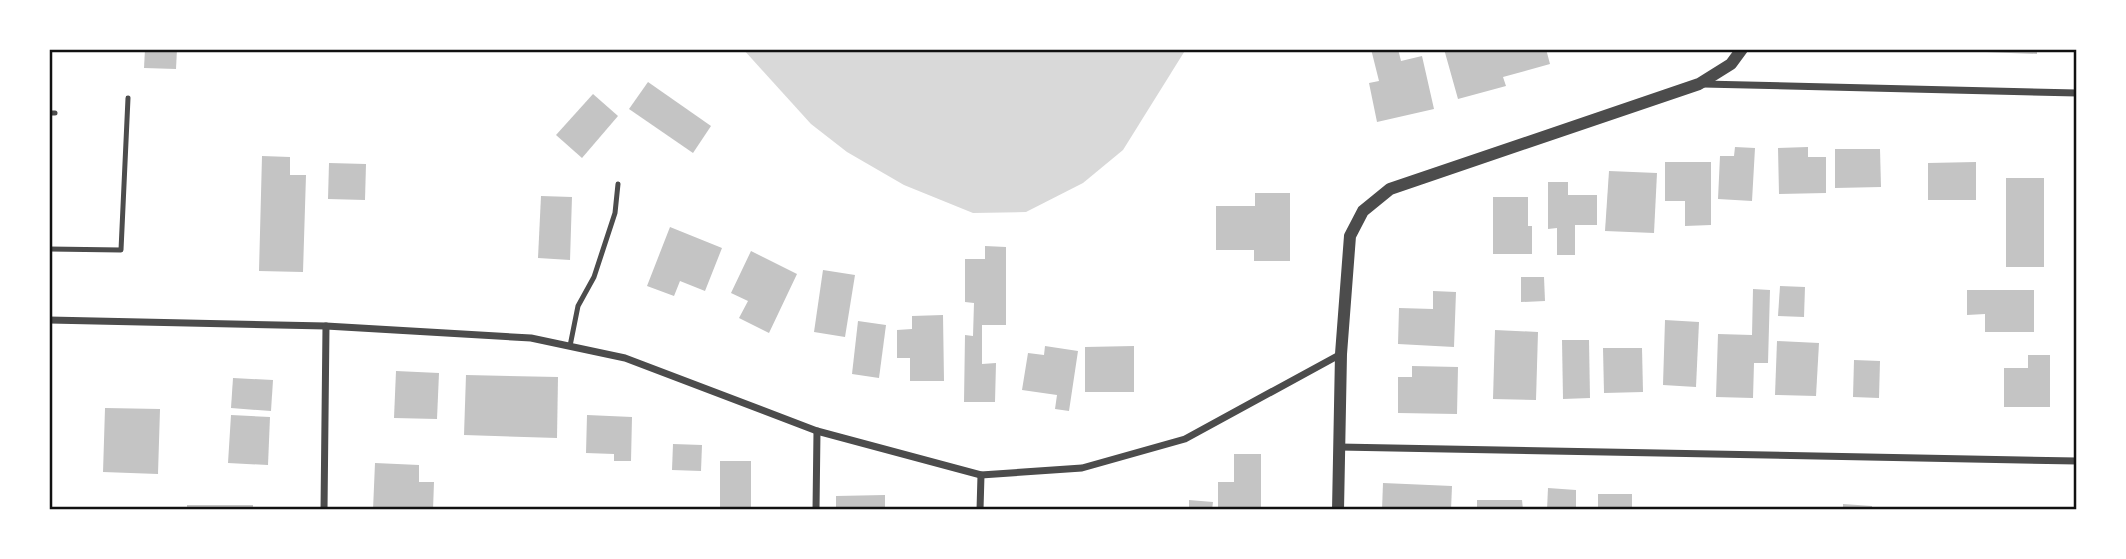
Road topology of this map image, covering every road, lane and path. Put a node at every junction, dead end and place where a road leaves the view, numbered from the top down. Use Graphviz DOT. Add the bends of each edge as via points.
graph roads {
  1 [pos="1742,49"];
  2 [pos="1699,84"];
  3 [pos="2077,93"];
  4 [pos="128,98"];
  5 [pos="618,184"];
  6 [pos="49,249"];
  7 [pos="49,320"];
  8 [pos="326,327"];
  9 [pos="570,346"];
  10 [pos="1341,354"];
  11 [pos="817,431"];
  12 [pos="1339,447"];
  13 [pos="2077,461"];
  14 [pos="981,475"];
  15 [pos="324,510"];
  16 [pos="816,510"];
  17 [pos="980,510"];
  18 [pos="1338,510"];
  1 -- 2 [label="street" via="1731,64"];
  2 -- 3 [label="street"];
  2 -- 10 [label="street" via="1390,189 1363,211 1350,236"];
  4 -- 6 [label="lane" via="121,250"];
  5 -- 9 [label="lane" via="615,213 594,277 578,306"];
  7 -- 8 [label="street"];
  8 -- 9 [label="street" via="531,338"];
  8 -- 15 [label="street"];
  9 -- 11 [label="street" via="625,358"];
  10 -- 12 [label="street"];
  10 -- 14 [label="street" via="1185,439 1082,468"];
  11 -- 14 [label="street"];
  11 -- 16 [label="street"];
  12 -- 13 [label="street"];
  12 -- 18 [label="street"];
  14 -- 17 [label="street"];
}
